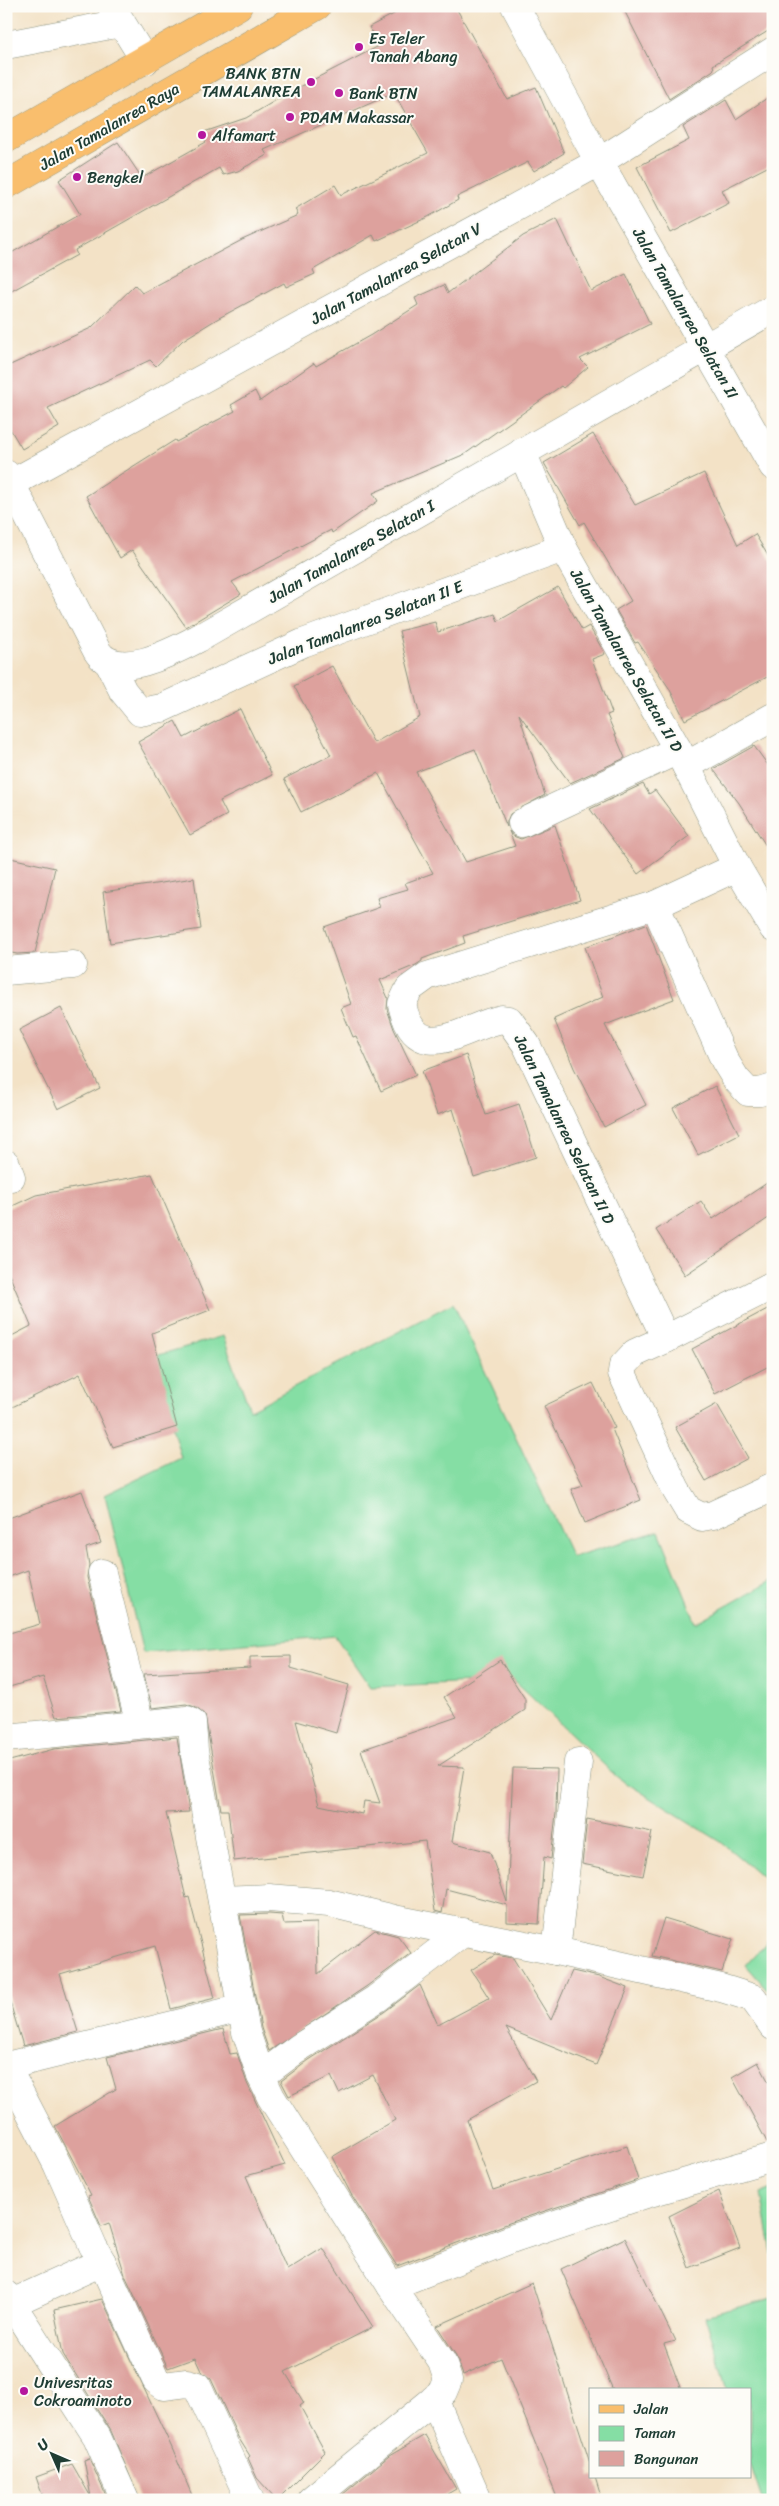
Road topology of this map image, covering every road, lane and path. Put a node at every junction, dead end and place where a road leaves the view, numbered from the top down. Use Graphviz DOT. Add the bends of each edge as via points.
graph roads {
  1 [pos="238,6"];
  2 [pos="317,6"];
  3 [pos="514,6"];
  4 [pos="116,15"];
  5 [pos="6,45"];
  6 [pos="773,51"];
  7 [pos="145,61"];
  8 [pos="6,139"];
  9 [pos="599,162"];
  10 [pos="6,185"];
  11 [pos="773,309"];
  12 [pos="706,347"];
  13 [pos="522,452"];
  14 [pos="773,466"];
  15 [pos="9,478"];
  16 [pos="563,548"];
  17 [pos="109,663"];
  18 [pos="773,717"];
  19 [pos="682,758"];
  20 [pos="522,823"];
  21 [pos="737,867"];
  22 [pos="655,905"];
  23 [pos="773,928"];
  24 [pos="73,965"];
  25 [pos="6,971"];
  26 [pos="773,1088"];
  27 [pos="773,1284"];
  28 [pos="666,1339"];
  29 [pos="773,1487"];
  30 [pos="102,1572"];
  31 [pos="140,1724"];
  32 [pos="6,1738"];
  33 [pos="578,1762"];
  34 [pos="222,1900"];
  35 [pos="464,1932"];
  36 [pos="556,1951"];
  37 [pos="242,2008"];
  38 [pos="773,2026"];
  39 [pos="261,2076"];
  40 [pos="773,2157"];
  41 [pos="102,2262"];
  42 [pos="390,2286"];
  43 [pos="9,2299"];
  44 [pos="434,2399"];
  45 [pos="125,2500"];
  46 [pos="250,2500"];
  47 [pos="311,2500"];
  48 [pos="478,2500"];
  1 -- 7 [label="main road"];
  2 -- 10 [label="main road, Jalan Tamalanrea Raya"];
  3 -- 9 [label="street, Jalan Tamalanrea Selatan II"];
  4 -- 5 [label="street"];
  4 -- 7 [label="street"];
  6 -- 9 [label="street, Jalan Tamalanrea Selatan V"];
  7 -- 8 [label="main road"];
  9 -- 12 [label="street, Jalan Tamalanrea Selatan II"];
  9 -- 15 [label="street, Jalan Tamalanrea Selatan V"];
  11 -- 12 [label="street, Jalan Tamalanrea Selatan I"];
  12 -- 13 [label="street, Jalan Tamalanrea Selatan I"];
  12 -- 14 [label="street, Jalan Tamalanrea Selatan II"];
  13 -- 16 [label="street, Jalan Tamalanrea Selatan II D"];
  13 -- 17 [label="street, Jalan Tamalanrea Selatan I" via="179,648 125,666"];
  15 -- 17 [label="street" via="97,651"];
  16 -- 17 [label="street, Jalan Tamalanrea Selatan II E" via="303,643 162,708 140,712 123,691"];
  16 -- 19 [label="street, Jalan Tamalanrea Selatan II D"];
  18 -- 19 [label="street"];
  19 -- 20 [label="street"];
  19 -- 21 [label="street, Jalan Tamalanrea Selatan II D"];
  21 -- 22 [label="street, Jalan Tamalanrea Selatan II D"];
  21 -- 23 [label="street, Jalan Tamalanrea Selatan II D"];
  22 -- 26 [label="street" via="733,1075 748,1092"];
  22 -- 28 [label="street, Jalan Tamalanrea Selatan II D" via="427,976 409,989 402,1004 413,1031 432,1040 455,1036 493,1021 509,1020 516,1028"];
  24 -- 25 [label="street"];
  27 -- 28 [label="street"];
  28 -- 29 [label="street" via="635,1353 623,1366 622,1373 688,1510 702,1517 713,1515"];
  30 -- 31 [label="street"];
  31 -- 32 [label="street"];
  31 -- 34 [label="street" via="187,1720 192,1723 194,1750"];
  33 -- 36 [label="street"];
  34 -- 35 [label="street" via="268,1898 312,1901"];
  34 -- 37 [label="street"];
  35 -- 36 [label="street"];
  35 -- 39 [label="street" via="376,1999"];
  36 -- 38 [label="street" via="740,1993 752,1998"];
  37 -- 39 [label="street" via="249,2045"];
  37 -- 41 [label="street" via="6,2066 57,2164"];
  39 -- 42 [label="street"];
  40 -- 42 [label="street" via="636,2197 514,2238"];
  41 -- 43 [label="street"];
  41 -- 46 [label="street" via="156,2380 164,2386 187,2383 197,2386"];
  42 -- 44 [label="street" via="446,2371 448,2385"];
  43 -- 45 [label="street" via="98,2437"];
  44 -- 47 [label="street"];
  44 -- 48 [label="street"];
}
